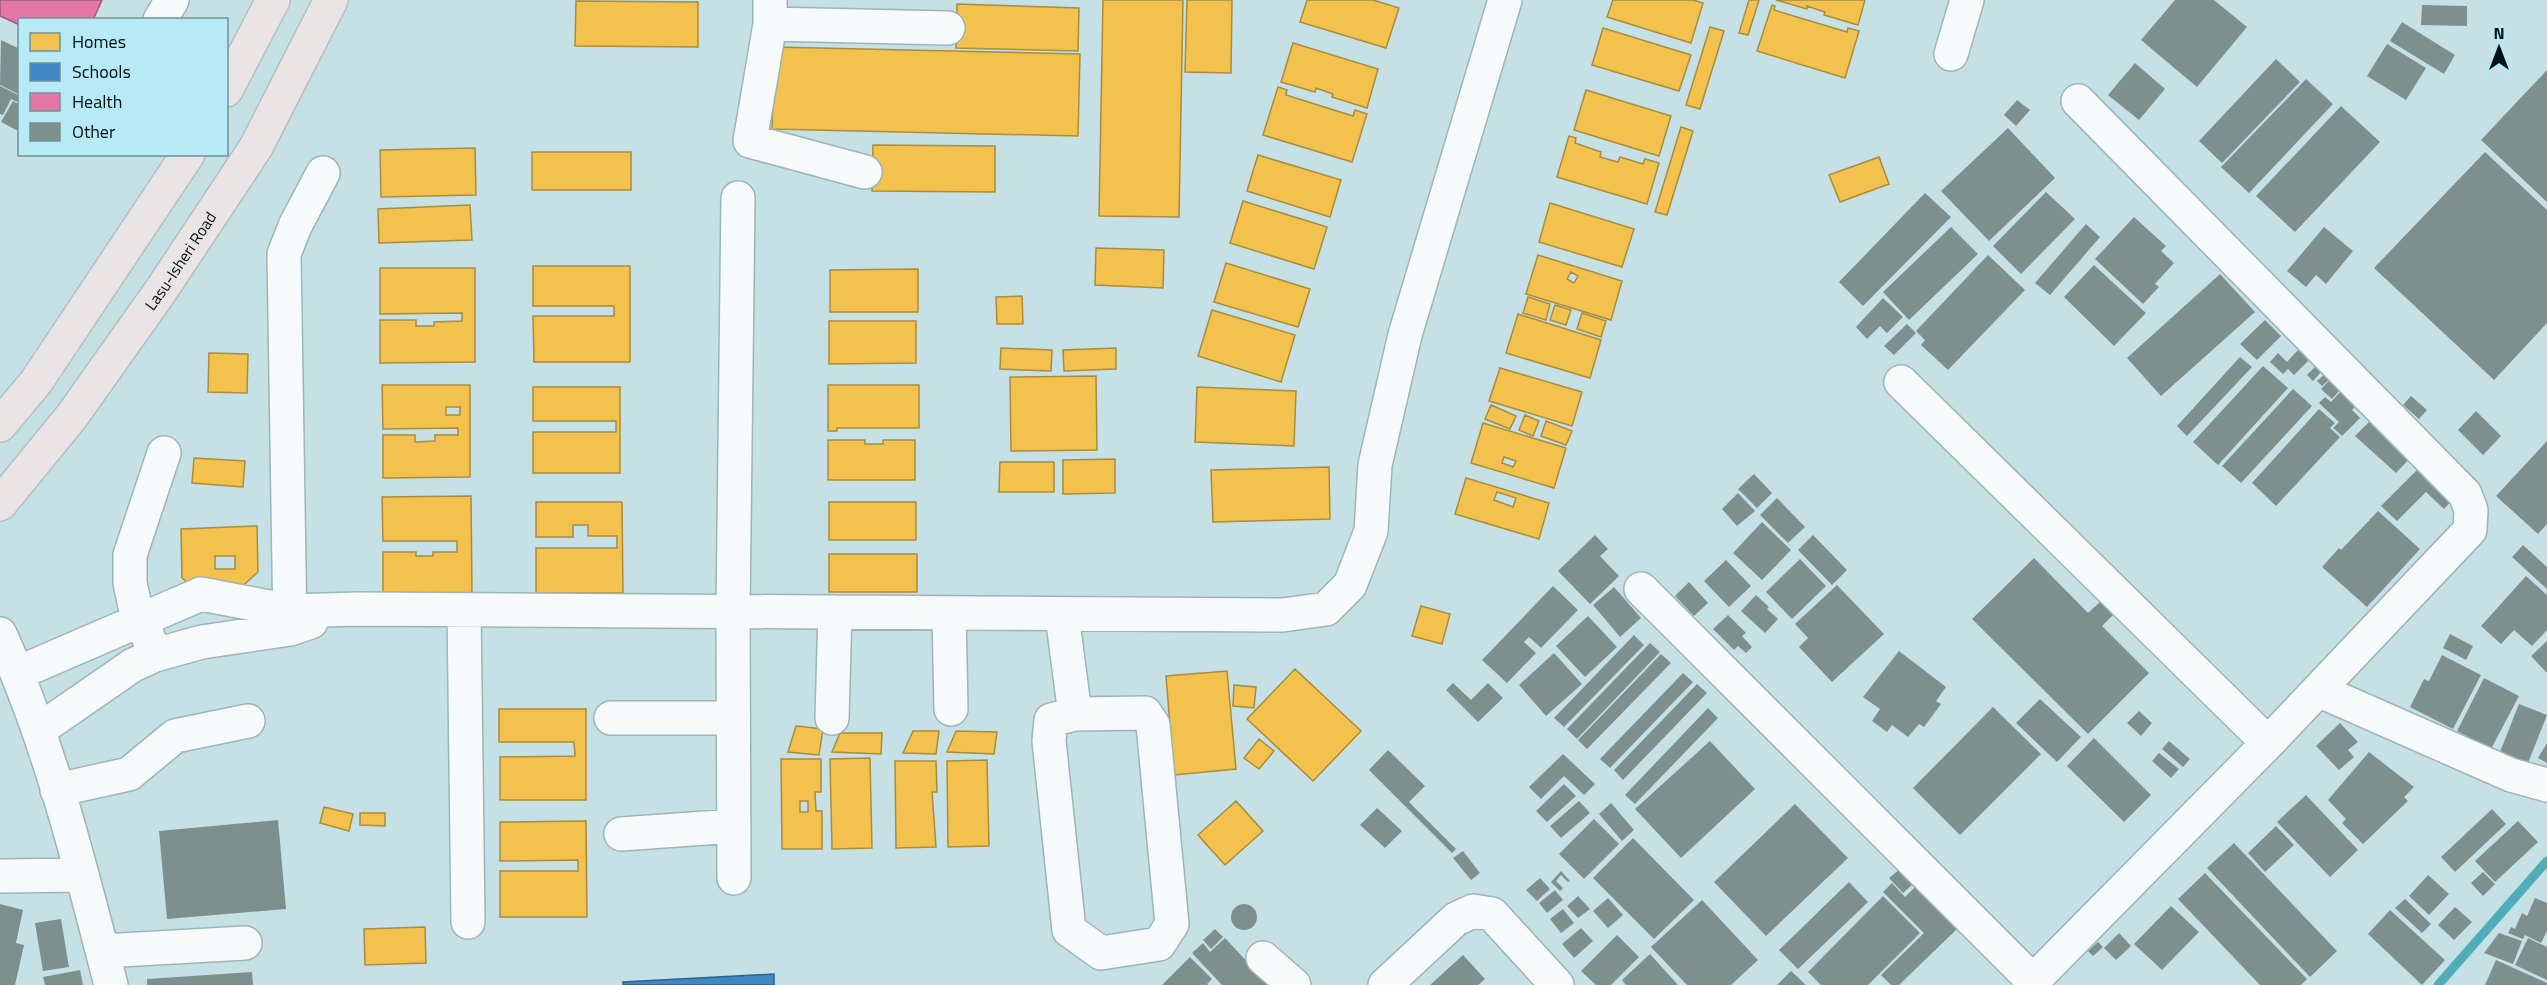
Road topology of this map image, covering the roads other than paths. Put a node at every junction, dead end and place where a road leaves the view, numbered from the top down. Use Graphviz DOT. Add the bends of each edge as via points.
graph roads {
  1 [pos="172,0"];
  2 [pos="273,0"];
  3 [pos="331,0"];
  4 [pos="1505,0"];
  5 [pos="1967,0"];
  6 [pos="770,12"];
  7 [pos="161,18"];
  8 [pos="948,28"];
  9 [pos="1951,54"];
  10 [pos="228,86"];
  11 [pos="2078,101"];
  12 [pos="187,156"];
  13 [pos="865,172"];
  14 [pos="323,173"];
  15 [pos="738,198"];
  16 [pos="1901,382"];
  17 [pos="0,425"];
  18 [pos="164,453"];
  19 [pos="0,504"];
  20 [pos="1641,589"];
  21 [pos="464,610"];
  22 [pos="733,612"];
  23 [pos="835,612"];
  24 [pos="949,613"];
  25 [pos="1062,615"];
  26 [pos="138,620"];
  27 [pos="290,620"];
  28 [pos="0,634"];
  29 [pos="155,655"];
  30 [pos="18,673"];
  31 [pos="2318,690"];
  32 [pos="951,709"];
  33 [pos="1075,714"];
  34 [pos="611,718"];
  35 [pos="733,718"];
  36 [pos="832,718"];
  37 [pos="248,721"];
  38 [pos="39,730"];
  39 [pos="2268,743"];
  40 [pos="2547,784"];
  41 [pos="57,790"];
  42 [pos="734,826"];
  43 [pos="621,834"];
  44 [pos="82,875"];
  45 [pos="0,876"];
  46 [pos="734,878"];
  47 [pos="468,922"];
  48 [pos="245,942"];
  49 [pos="102,951"];
  50 [pos="1263,958"];
  51 [pos="2031,983"];
  52 [pos="111,985"];
  53 [pos="1294,985"];
  54 [pos="1385,985"];
  55 [pos="1557,985"];
  1 -- 7 [label="street"];
  2 -- 10 [label="main road"];
  3 -- 19 [label="main road, Lasu-Isheri Road" via="256,147 72,416"];
  4 -- 25 [label="street" via="1405,335 1375,465 1371,531 1350,585 1326,609 1283,615"];
  5 -- 9 [label="street"];
  6 -- 8 [label="street"];
  6 -- 13 [label="street" via="750,141"];
  11 -- 31 [label="street" via="2465,494 2471,510 2470,530"];
  12 -- 17 [label="main road" via="36,382"];
  14 -- 27 [label="street" via="284,254"];
  15 -- 22 [label="street"];
  16 -- 39 [label="street"];
  18 -- 26 [label="street" via="130,555 130,583"];
  20 -- 51 [label="street"];
  21 -- 22 [label="street"];
  21 -- 27 [label="street" via="349,609"];
  21 -- 47 [label="street"];
  22 -- 23 [label="street"];
  22 -- 35 [label="street"];
  23 -- 24 [label="street"];
  23 -- 36 [label="street"];
  24 -- 25 [label="street"];
  24 -- 32 [label="street"];
  25 -- 33 [label="street"];
  26 -- 27 [label="street" via="201,594"];
  26 -- 29 [label="street"];
  26 -- 30 [label="street"];
  27 -- 29 [label="street"];
  28 -- 30 [label="street"];
  29 -- 38 [label="street" via="133,665"];
  30 -- 38 [label="street"];
  31 -- 39 [label="street"];
  31 -- 40 [label="street" via="2511,775"];
  33 -- 33 [label="street" via="1145,713 1154,725 1172,924 1159,944 1101,953 1069,930 1049,741 1051,720"];
  34 -- 35 [label="street"];
  35 -- 42 [label="street"];
  37 -- 41 [label="street" via="176,736 129,774"];
  38 -- 41 [label="street"];
  39 -- 51 [label="street"];
  41 -- 44 [label="street"];
  42 -- 43 [label="street"];
  42 -- 46 [label="street"];
  44 -- 45 [label="street"];
  44 -- 49 [label="street"];
  48 -- 49 [label="street"];
  49 -- 52 [label="street"];
  50 -- 53 [label="street"];
  54 -- 55 [label="street" via="1456,919 1473,911 1492,914"];
}
